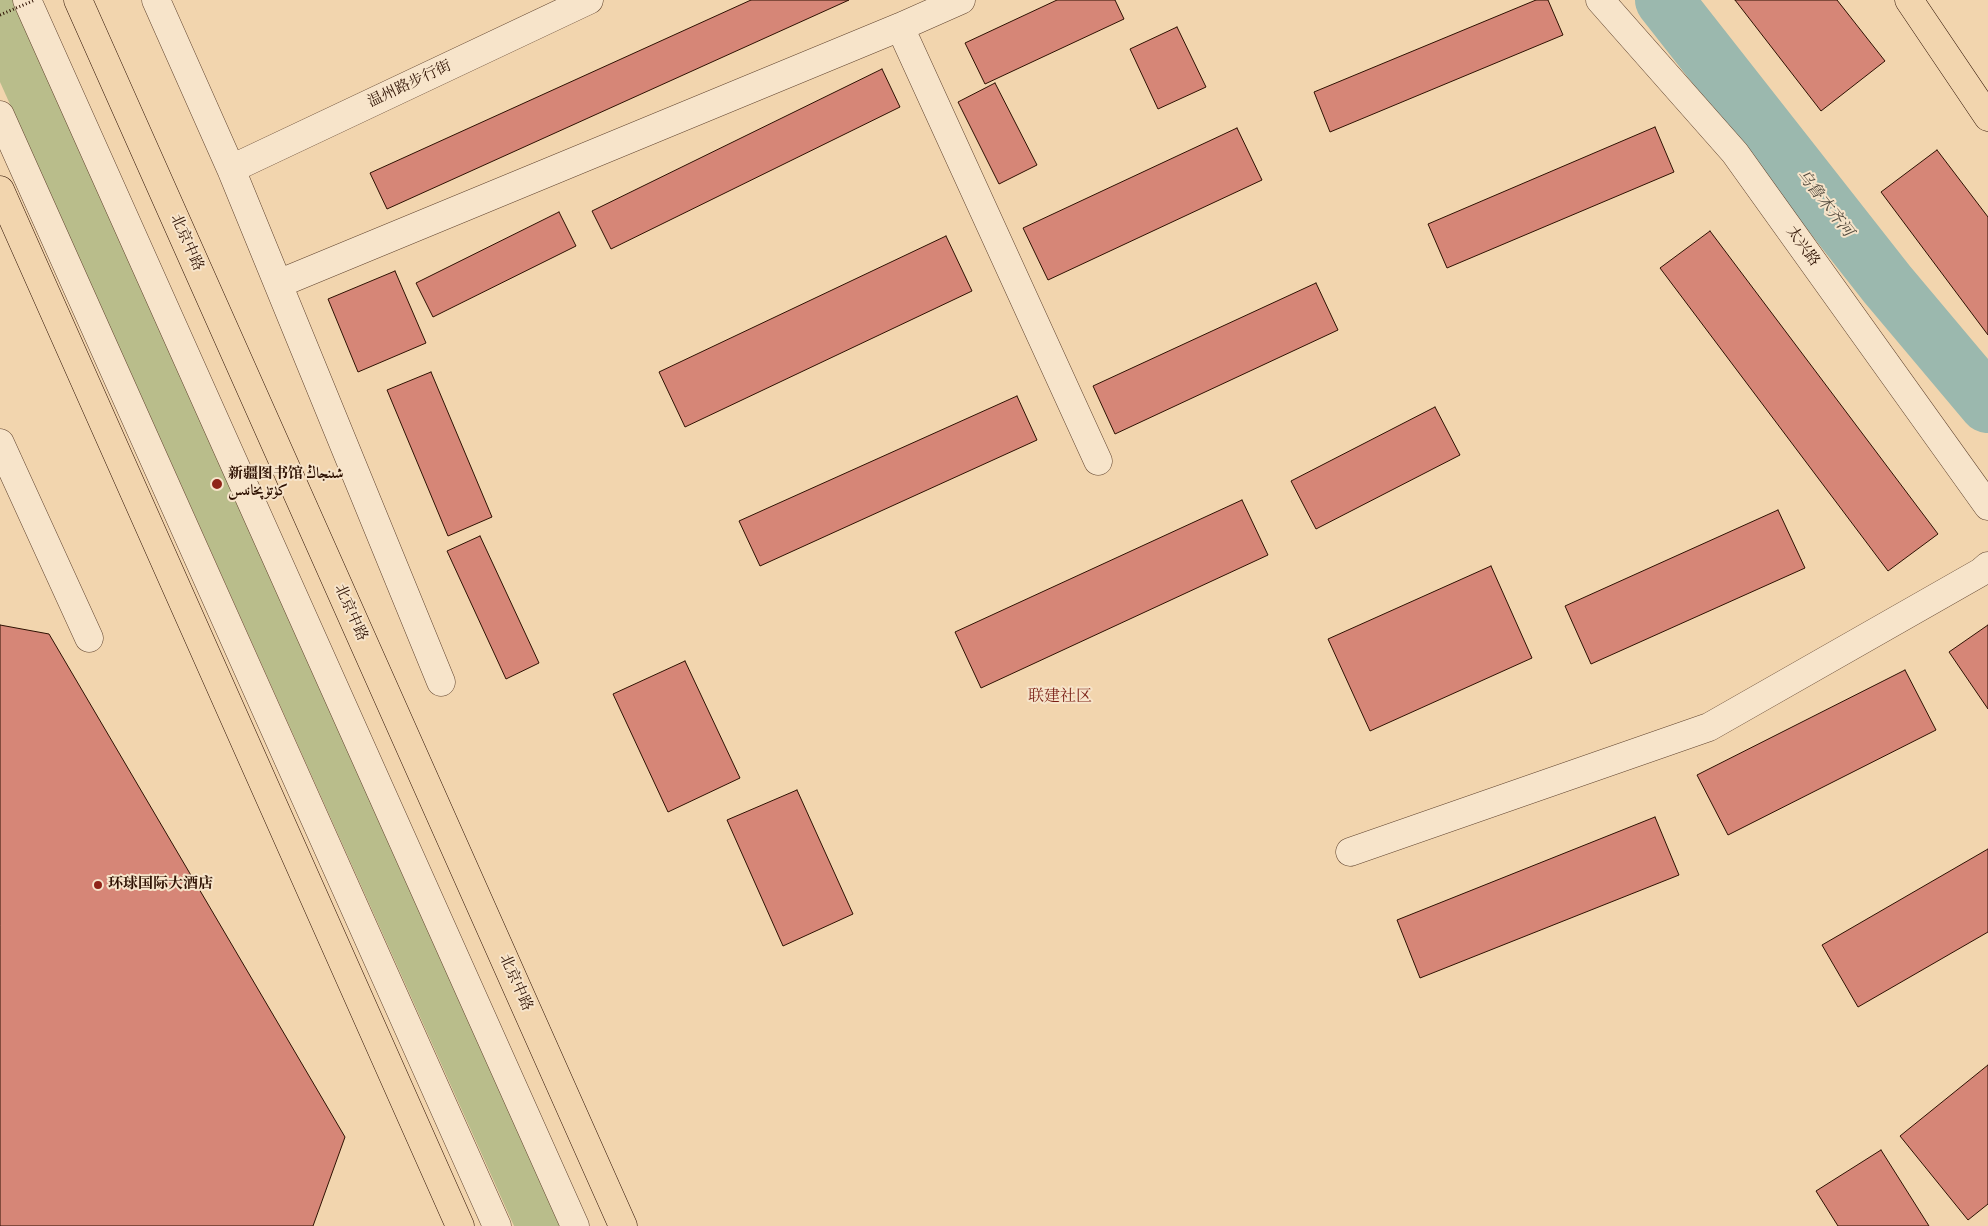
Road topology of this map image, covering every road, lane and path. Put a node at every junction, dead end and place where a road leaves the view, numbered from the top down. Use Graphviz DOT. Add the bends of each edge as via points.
graph roads {
  1 [pos="27,0"];
  2 [pos="34,0"];
  3 [pos="78,0"];
  4 [pos="156,0"];
  5 [pos="589,0"];
  6 [pos="961,0"];
  7 [pos="1600,0"];
  8 [pos="1909,0"];
  9 [pos="0,15"];
  10 [pos="900,27"];
  11 [pos="0,115"];
  12 [pos="1988,118"];
  13 [pos="231,170"];
  14 [pos="0,190"];
  15 [pos="278,284"];
  16 [pos="0,443"];
  17 [pos="1098,461"];
  18 [pos="1988,506"];
  19 [pos="1988,566"];
  20 [pos="89,638"];
  21 [pos="441,682"];
  22 [pos="1350,852"];
  23 [pos="460,1226"];
  24 [pos="497,1226"];
  25 [pos="575,1226"];
  26 [pos="623,1226"];
  1 -- 25 [label="street"];
  2 -- 9 [label="path, bridge"];
  3 -- 26 [label="main road, 北京中路"];
  4 -- 13 [label="street"];
  5 -- 13 [label="street, 温州路步行街"];
  6 -- 10 [label="street"];
  7 -- 18 [label="street, 太兴路" via="1735,153"];
  8 -- 12 [label="main road"];
  10 -- 15 [label="street"];
  10 -- 17 [label="street"];
  11 -- 24 [label="street"];
  13 -- 15 [label="street"];
  14 -- 23 [label="main road"];
  15 -- 21 [label="street"];
  16 -- 20 [label="street"];
  19 -- 22 [label="street" via="1709,727"];
}
